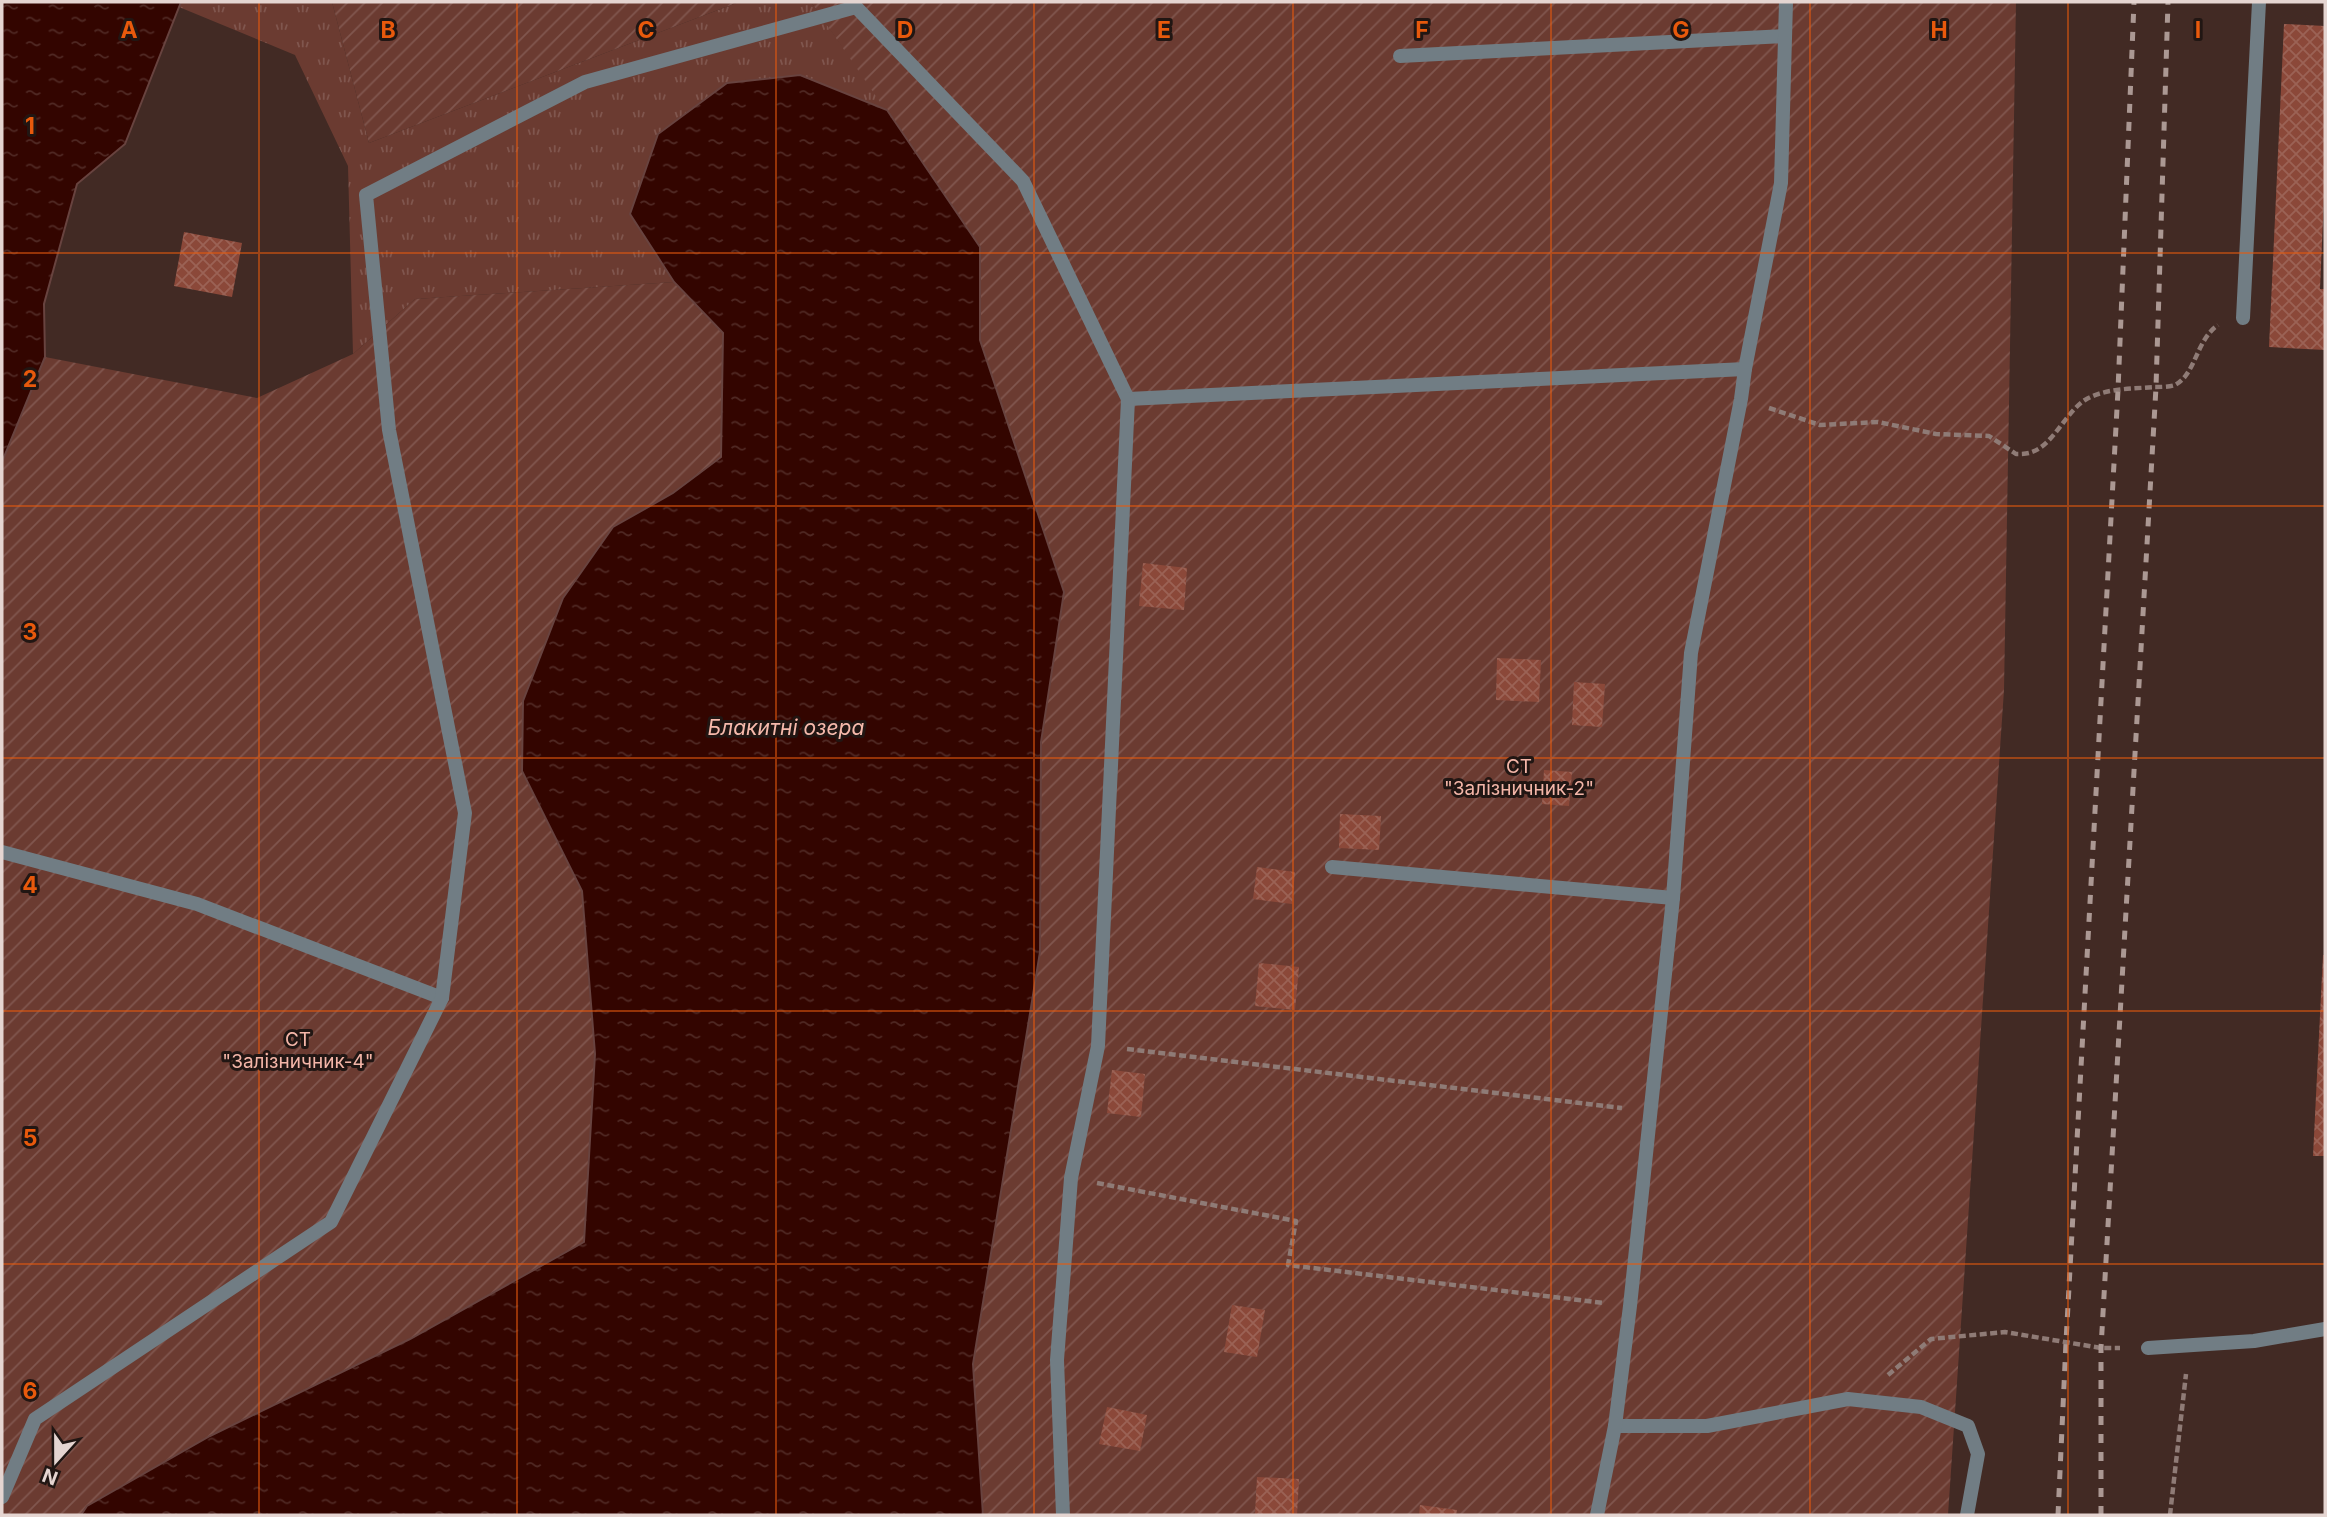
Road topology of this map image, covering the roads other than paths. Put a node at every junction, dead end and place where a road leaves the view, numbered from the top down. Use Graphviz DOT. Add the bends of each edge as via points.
graph roads {
  1 [pos="1786,2"];
  2 [pos="2259,2"];
  3 [pos="855,4"];
  4 [pos="1785,36"];
  5 [pos="1400,56"];
  6 [pos="2244,318"];
  7 [pos="1745,369"];
  8 [pos="1128,399"];
  9 [pos="2,852"];
  10 [pos="1332,867"];
  11 [pos="1672,898"];
  12 [pos="442,998"];
  13 [pos="2325,1329"];
  14 [pos="2148,1348"];
  15 [pos="1615,1426"];
  16 [pos="2,1497"];
  17 [pos="1063,1515"];
  18 [pos="1597,1515"];
  19 [pos="1967,1515"];
  1 -- 4 [label="lane"];
  2 -- 6 [label="lane"];
  3 -- 8 [label="lane" via="1023,181"];
  3 -- 12 [label="lane" via="585,82 366,195 389,430 466,813"];
  4 -- 5 [label="lane"];
  4 -- 7 [label="lane" via="1781,183"];
  7 -- 8 [label="lane"];
  7 -- 11 [label="lane" via="1691,653"];
  8 -- 17 [label="lane" via="1098,1046 1071,1178 1057,1360"];
  9 -- 12 [label="lane" via="197,904"];
  10 -- 11 [label="lane"];
  11 -- 15 [label="lane"];
  12 -- 16 [label="lane" via="331,1222 35,1419"];
  13 -- 14 [label="lane" via="2254,1341"];
  15 -- 18 [label="lane"];
  15 -- 19 [label="lane" via="1707,1426 1848,1399 1921,1407 1968,1426 1978,1454"];
}
